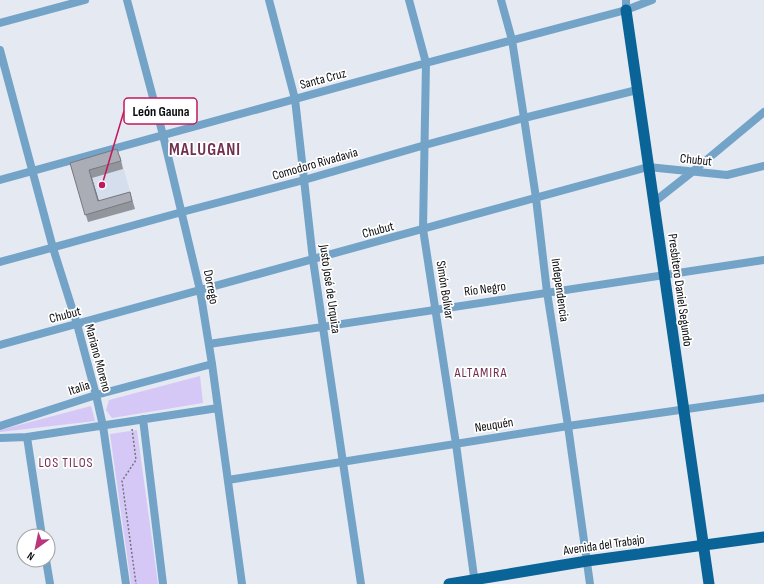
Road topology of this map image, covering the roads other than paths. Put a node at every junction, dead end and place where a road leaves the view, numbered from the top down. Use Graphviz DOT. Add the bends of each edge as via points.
graph roads {
  1 [pos="85,0"];
  2 [pos="127,0"];
  3 [pos="269,0"];
  4 [pos="410,0"];
  5 [pos="501,0"];
  6 [pos="652,0"];
  7 [pos="626,5"];
  8 [pos="0,23"];
  9 [pos="512,40"];
  10 [pos="0,50"];
  11 [pos="426,63"];
  12 [pos="637,90"];
  13 [pos="295,99"];
  14 [pos="764,112"];
  15 [pos="524,118"];
  16 [pos="164,135"];
  17 [pos="424,145"];
  18 [pos="764,166"];
  19 [pos="648,167"];
  20 [pos="33,171"];
  21 [pos="692,172"];
  22 [pos="0,180"];
  23 [pos="304,180"];
  24 [pos="536,198"];
  25 [pos="654,202"];
  26 [pos="182,212"];
  27 [pos="423,229"];
  28 [pos="53,248"];
  29 [pos="313,260"];
  30 [pos="764,260"];
  31 [pos="0,262"];
  32 [pos="664,275"];
  33 [pos="200,290"];
  34 [pos="547,292"];
  35 [pos="436,309"];
  36 [pos="77,324"];
  37 [pos="323,326"];
  38 [pos="209,344"];
  39 [pos="0,345"];
  40 [pos="212,364"];
  41 [pos="96,395"];
  42 [pos="764,398"];
  43 [pos="218,408"];
  44 [pos="683,410"];
  45 [pos="143,419"];
  46 [pos="0,426"];
  47 [pos="103,426"];
  48 [pos="568,426"];
  49 [pos="27,437"];
  50 [pos="0,438"];
  51 [pos="456,444"];
  52 [pos="344,461"];
  53 [pos="228,480"];
  54 [pos="41,528"];
  55 [pos="764,537"];
  56 [pos="704,546"];
  57 [pos="587,562"];
  58 [pos="47,568"];
  59 [pos="475,582"];
  60 [pos="50,584"];
  61 [pos="126,584"];
  62 [pos="163,584"];
  63 [pos="242,584"];
  64 [pos="361,584"];
  65 [pos="449,584"];
  66 [pos="590,584"];
  67 [pos="709,584"];
  1 -- 8 [label="street"];
  2 -- 16 [label="street, Dorrego"];
  3 -- 13 [label="street, Justo José de Urquiza"];
  4 -- 11 [label="street, Simón Bolívar"];
  5 -- 9 [label="street, Independencia"];
  6 -- 7 [label="street, Santa Cruz"];
  7 -- 9 [label="street, Santa Cruz"];
  7 -- 12 [label="main road, Presbítero Daniel Segundo"];
  9 -- 11 [label="street, Santa Cruz"];
  9 -- 15 [label="street, Independencia"];
  10 -- 20 [label="street, Mariano Moreno"];
  11 -- 13 [label="street, Santa Cruz"];
  11 -- 17 [label="street, Simón Bolívar"];
  12 -- 15 [label="street, Comodoro Rivadavia"];
  12 -- 19 [label="main road, Presbítero Daniel Segundo"];
  13 -- 16 [label="street, Santa Cruz"];
  13 -- 23 [label="street, Justo José de Urquiza"];
  14 -- 21 [label="street"];
  15 -- 17 [label="street, Comodoro Rivadavia"];
  15 -- 24 [label="street, Independencia"];
  16 -- 20 [label="street, Santa Cruz"];
  16 -- 26 [label="street, Dorrego"];
  17 -- 23 [label="street, Comodoro Rivadavia"];
  17 -- 27 [label="street, Simón Bolívar"];
  18 -- 21 [label="street, Chubut" via="727,175"];
  19 -- 21 [label="street, Chubut"];
  19 -- 24 [label="street, Chubut"];
  19 -- 25 [label="main road, Presbítero Daniel Segundo"];
  20 -- 22 [label="street, Santa Cruz"];
  20 -- 28 [label="street, Mariano Moreno"];
  21 -- 25 [label="street"];
  23 -- 26 [label="street, Comodoro Rivadavia"];
  23 -- 29 [label="street, Justo José de Urquiza"];
  24 -- 27 [label="street, Chubut"];
  24 -- 34 [label="street, Independencia"];
  25 -- 32 [label="main road, Presbítero Daniel Segundo"];
  26 -- 28 [label="street, Comodoro Rivadavia"];
  26 -- 33 [label="street, Dorrego"];
  27 -- 29 [label="street, Chubut"];
  27 -- 35 [label="street, Simón Bolívar"];
  28 -- 31 [label="street, Comodoro Rivadavia"];
  28 -- 36 [label="street, Mariano Moreno"];
  29 -- 33 [label="street, Chubut"];
  29 -- 37 [label="street, Justo José de Urquiza"];
  30 -- 32 [label="street, Río Negro"];
  32 -- 34 [label="street, Río Negro"];
  32 -- 44 [label="main road, Presbítero Daniel Segundo"];
  33 -- 36 [label="street, Chubut"];
  33 -- 38 [label="street, Dorrego"];
  34 -- 35 [label="street, Río Negro"];
  34 -- 48 [label="street, Independencia"];
  35 -- 37 [label="street, Río Negro"];
  35 -- 51 [label="street, Simón Bolívar"];
  36 -- 39 [label="street, Chubut"];
  36 -- 41 [label="street, Mariano Moreno"];
  37 -- 38 [label="street, Río Negro"];
  37 -- 52 [label="street, Justo José de Urquiza"];
  38 -- 40 [label="street, Dorrego"];
  40 -- 41 [label="street, Italia"];
  40 -- 43 [label="street, Dorrego"];
  41 -- 46 [label="street, Italia"];
  41 -- 47 [label="street, Mariano Moreno"];
  42 -- 44 [label="street, Neuquén"];
  43 -- 45 [label="street"];
  43 -- 53 [label="street, Dorrego"];
  44 -- 48 [label="street, Neuquén"];
  44 -- 56 [label="main road, Presbítero Daniel Segundo"];
  45 -- 47 [label="street"];
  45 -- 62 [label="street"];
  47 -- 49 [label="street"];
  47 -- 61 [label="street, Mariano Moreno"];
  48 -- 51 [label="street, Neuquén"];
  48 -- 57 [label="street, Independencia"];
  49 -- 50 [label="street"];
  49 -- 54 [label="street"];
  51 -- 52 [label="street, Neuquén"];
  51 -- 59 [label="street, Simón Bolívar"];
  52 -- 53 [label="street, Neuquén"];
  52 -- 64 [label="street, Justo José de Urquiza"];
  53 -- 63 [label="street, Dorrego"];
  55 -- 56 [label="main road, Avenida del Trabajo"];
  56 -- 57 [label="main road, Avenida del Trabajo"];
  56 -- 67 [label="main road, Presbítero Daniel Segundo"];
  57 -- 59 [label="main road, Avenida del Trabajo"];
  57 -- 66 [label="street, Independencia"];
  58 -- 60 [label="street"];
  59 -- 65 [label="main road, Avenida del Trabajo"];
}
